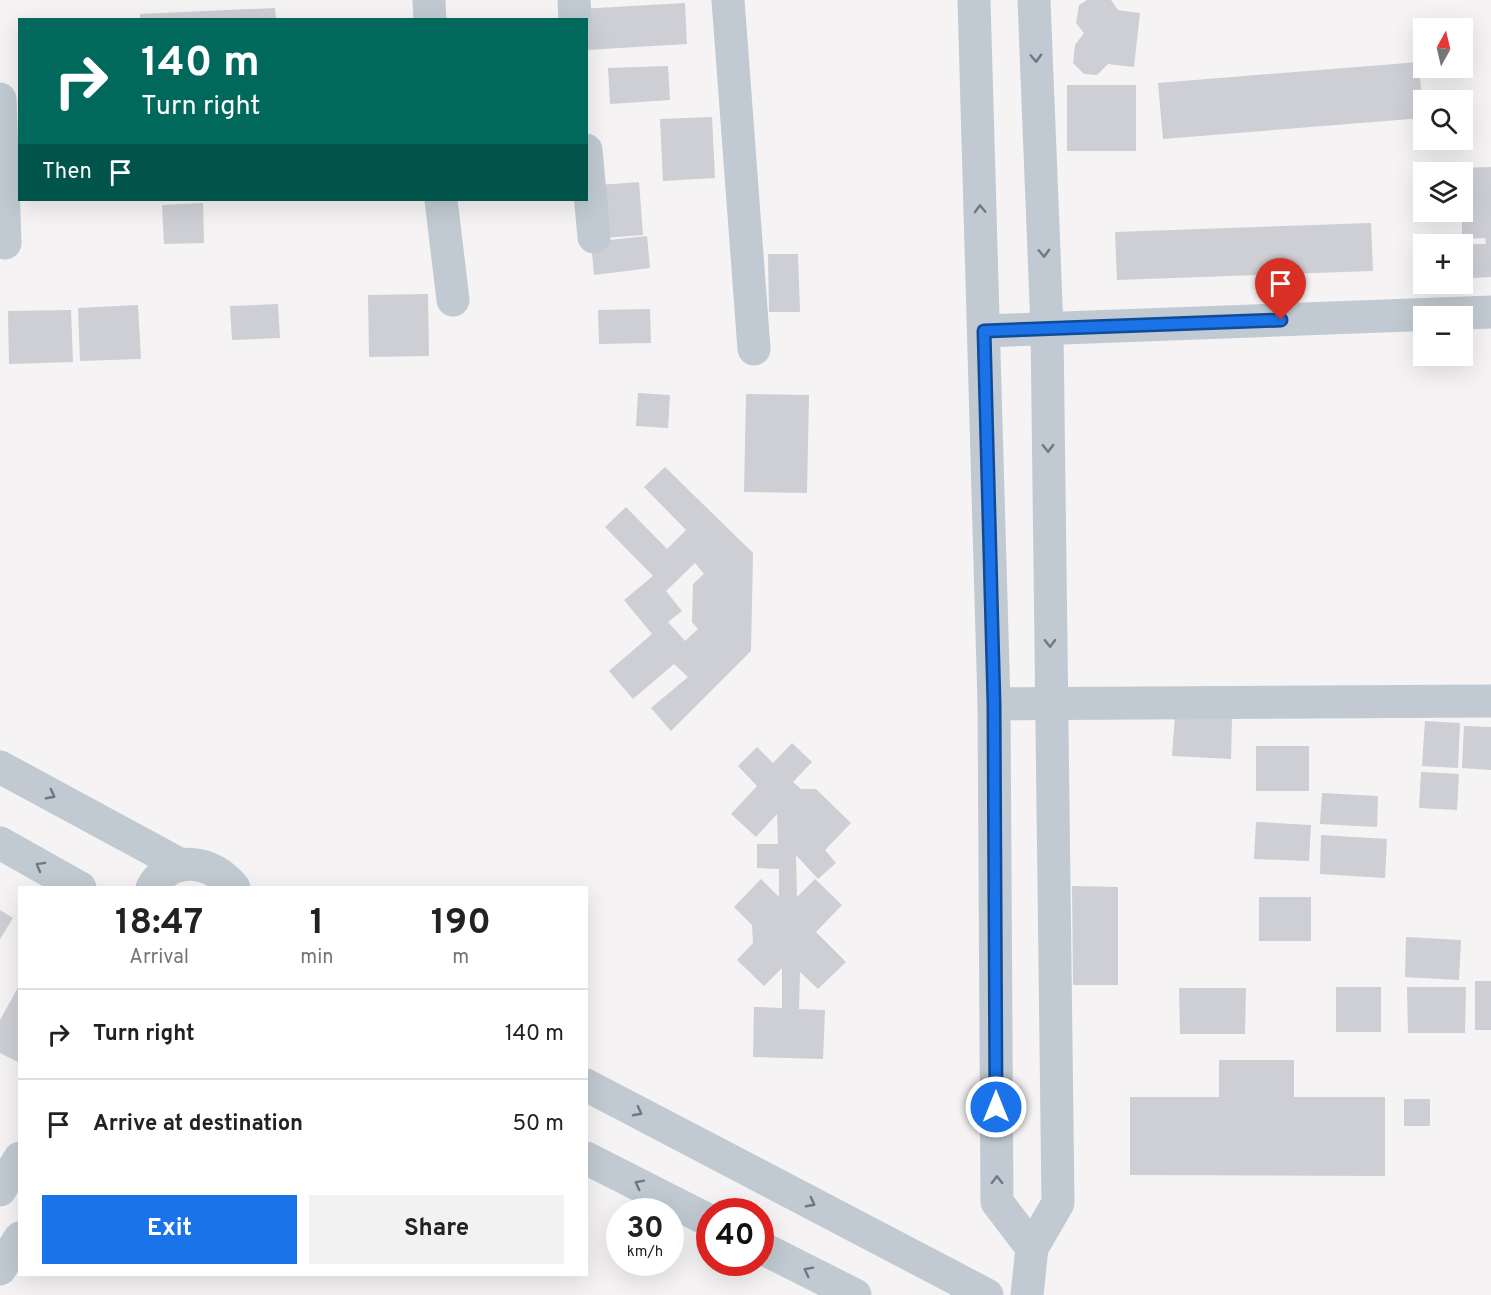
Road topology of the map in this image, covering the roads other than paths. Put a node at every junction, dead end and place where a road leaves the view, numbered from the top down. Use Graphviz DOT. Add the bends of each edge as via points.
graph roads {
  1 [pos="429,0"];
  2 [pos="574,0"];
  3 [pos="728,0"];
  4 [pos="974,0"];
  5 [pos="1034,0"];
  6 [pos="430,18"];
  7 [pos="575,18"];
  8 [pos="0,99"];
  9 [pos="588,172"];
  10 [pos="441,201"];
  11 [pos="594,237"];
  12 [pos="5,243"];
  13 [pos="453,300"];
  14 [pos="1491,312"];
  15 [pos="1047,328"];
  16 [pos="984,331"];
  17 [pos="754,349"];
  18 [pos="1491,701"];
  19 [pos="994,704"];
  20 [pos="1051,704"];
  21 [pos="0,767"];
  22 [pos="0,843"];
  23 [pos="181,865"];
  24 [pos="76,886"];
  25 [pos="154,886"];
  26 [pos="232,886"];
  27 [pos="588,1086"];
  28 [pos="588,1159"];
  29 [pos="18,1161"];
  30 [pos="0,1190"];
  31 [pos="696,1214"];
  32 [pos="18,1241"];
  33 [pos="1032,1248"];
  34 [pos="774,1254"];
  35 [pos="0,1269"];
  36 [pos="855,1295"];
  37 [pos="987,1295"];
  38 [pos="1027,1295"];
  1 -- 6 [label="street"];
  2 -- 7 [label="street"];
  3 -- 17 [label="street"];
  16 -- 4 [label="street, one-way"];
  5 -- 15 [label="street, one-way"];
  8 -- 12 [label="street"];
  9 -- 11 [label="street"];
  10 -- 13 [label="street"];
  14 -- 15 [label="street"];
  15 -- 16 [label="street"];
  15 -- 20 [label="street, one-way"];
  16 -- 19 [label="street"];
  18 -- 20 [label="street"];
  19 -- 20 [label="street"];
  33 -- 19 [label="street, one-way" via="997,1202"];
  20 -- 33 [label="street" via="1058,1203"];
  21 -- 23 [label="street, one-way"];
  24 -- 22 [label="street, one-way"];
  23 -- 25 [label="street" via="167,871"];
  23 -- 26 [label="street" via="212,868"];
  27 -- 37 [label="street, one-way"];
  31 -- 28 [label="street, one-way"];
  29 -- 30 [label="street"];
  32 -- 35 [label="street"];
  33 -- 38 [label="street"];
  36 -- 34 [label="street, one-way"];
}
